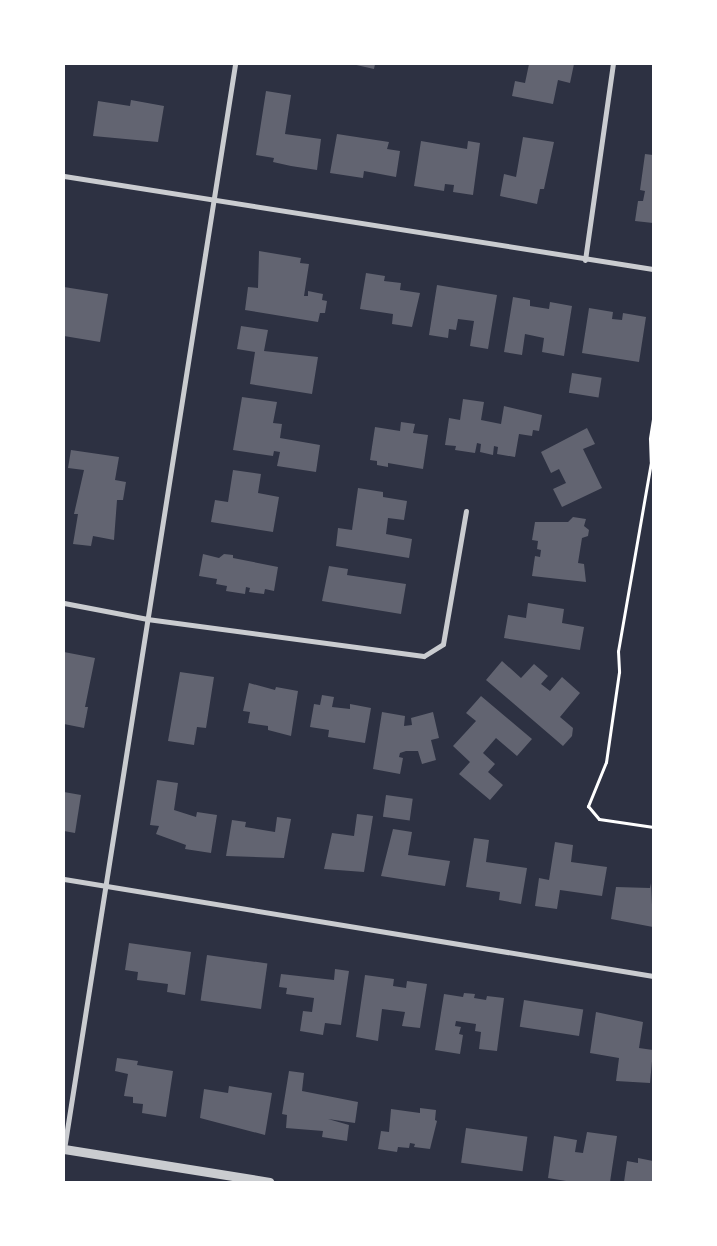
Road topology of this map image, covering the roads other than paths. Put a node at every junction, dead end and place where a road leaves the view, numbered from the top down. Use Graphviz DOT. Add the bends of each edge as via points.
graph roads {
  1 [pos="235,64"];
  2 [pos="613,64"];
  3 [pos="64,176"];
  4 [pos="216,198"];
  5 [pos="585,260"];
  6 [pos="653,270"];
  7 [pos="466,511"];
  8 [pos="64,603"];
  9 [pos="147,619"];
  10 [pos="64,879"];
  11 [pos="105,886"];
  12 [pos="653,976"];
  13 [pos="64,1149"];
  14 [pos="269,1182"];
  1 -- 4 [label="street"];
  2 -- 5 [label="street"];
  3 -- 4 [label="street"];
  4 -- 5 [label="street"];
  4 -- 9 [label="street"];
  5 -- 6 [label="street"];
  7 -- 9 [label="street" via="443,644 424,656"];
  8 -- 9 [label="street"];
  9 -- 11 [label="street"];
  10 -- 11 [label="street"];
  11 -- 12 [label="street"];
  11 -- 13 [label="street"];
  13 -- 14 [label="street"];
}
